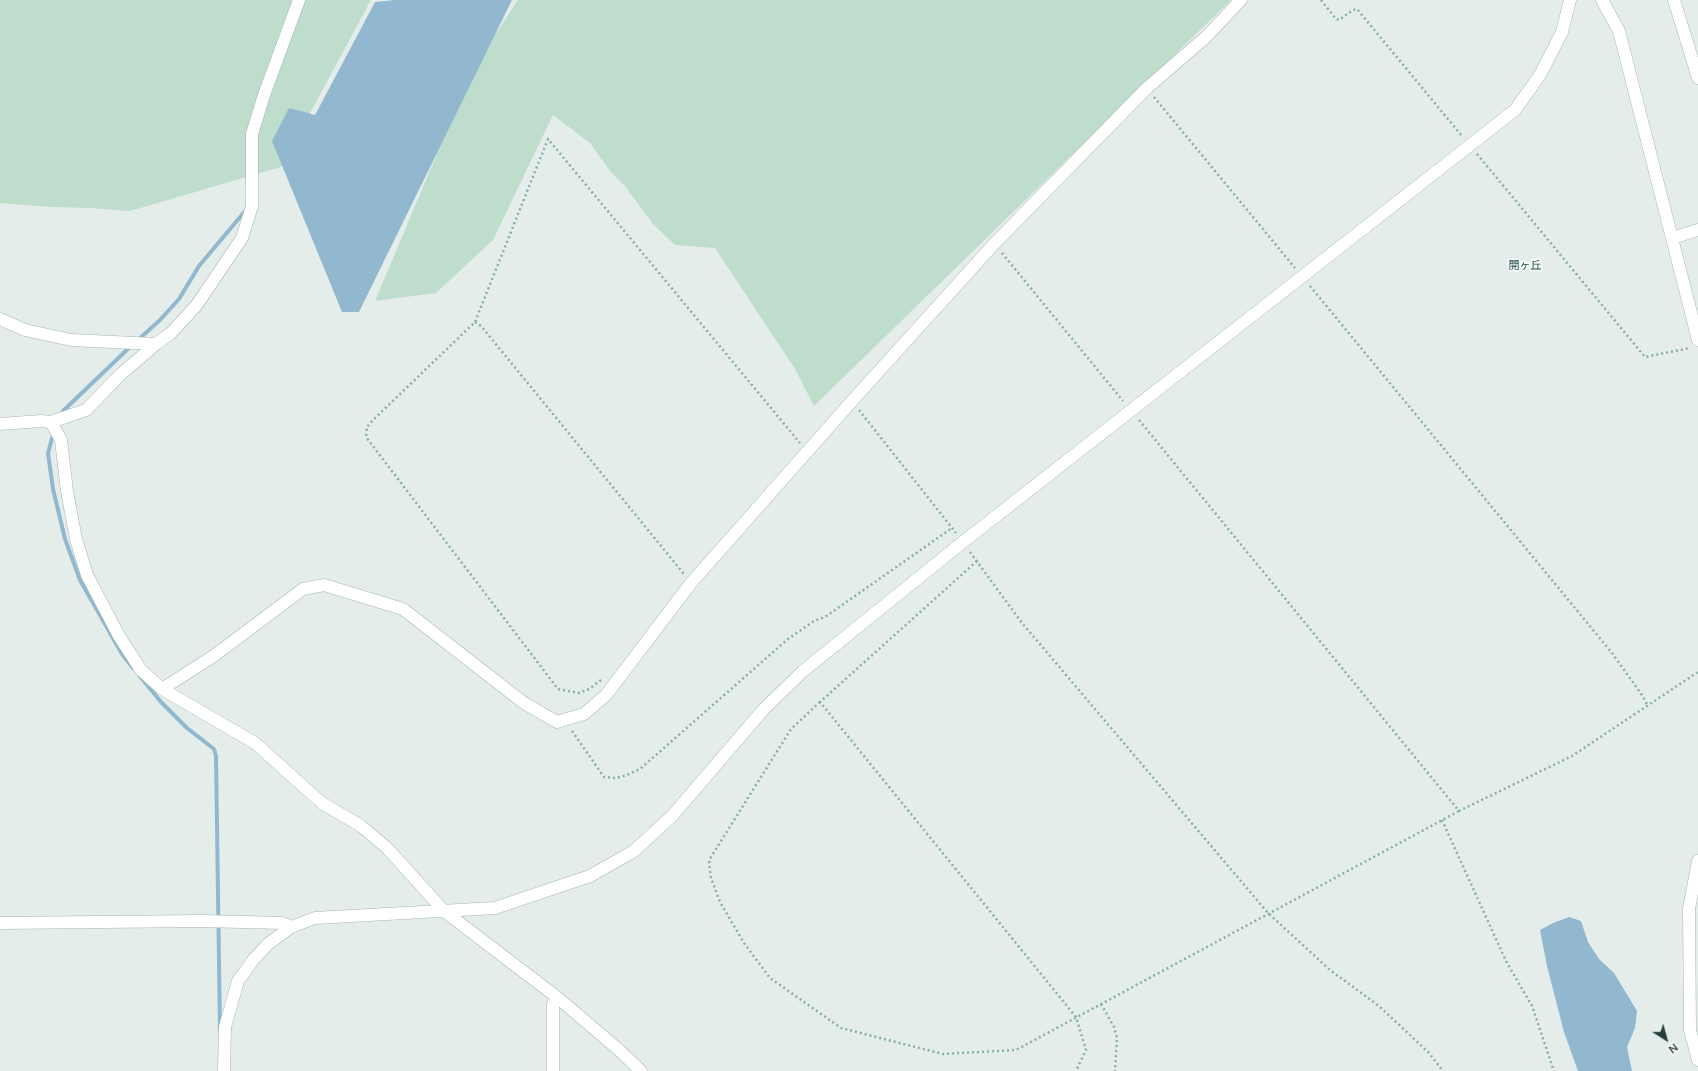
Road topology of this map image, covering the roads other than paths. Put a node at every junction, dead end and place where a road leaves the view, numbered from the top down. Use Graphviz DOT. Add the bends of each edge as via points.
graph roads {
  1 [pos="298,0"];
  2 [pos="1241,0"];
  3 [pos="1570,0"];
  4 [pos="1602,0"];
  5 [pos="1674,0"];
  6 [pos="1698,78"];
  7 [pos="1698,230"];
  8 [pos="1672,238"];
  9 [pos="0,319"];
  10 [pos="156,344"];
  11 [pos="1694,344"];
  12 [pos="51,422"];
  13 [pos="0,424"];
  14 [pos="162,689"];
  15 [pos="1698,861"];
  16 [pos="444,911"];
  17 [pos="0,923"];
  18 [pos="291,927"];
  19 [pos="558,998"];
  20 [pos="1698,1060"];
  21 [pos="224,1071"];
  22 [pos="553,1071"];
  23 [pos="641,1071"];
  1 -- 10 [label="street" via="252,134 252,206 242,238 196,306 170,334"];
  2 -- 14 [label="street" via="1206,37 1147,88 994,244 807,451 692,583 606,696 584,714 557,722 524,704 403,609 324,585 303,589 215,655"];
  3 -- 16 [label="street" via="1562,32 1540,76 1515,110 802,671 763,710 672,816 634,851 590,876 531,897 496,908"];
  4 -- 8 [label="street" via="1619,31"];
  5 -- 6 [label="street"];
  7 -- 8 [label="street"];
  8 -- 11 [label="street"];
  9 -- 10 [label="street" via="24,330 71,340"];
  10 -- 12 [label="street" via="121,374 86,410"];
  12 -- 13 [label="street"];
  12 -- 14 [label="street" via="61,440 76,539 87,575 119,636 141,670"];
  14 -- 16 [label="street" via="254,743 322,803 361,826 387,848"];
  15 -- 20 [label="street" via="1688,909 1690,1030"];
  16 -- 18 [label="street" via="315,918"];
  16 -- 19 [label="street"];
  17 -- 18 [label="street" via="202,921 282,923"];
  18 -- 21 [label="street" via="268,944 238,981 225,1027"];
  19 -- 22 [label="street" via="553,1004"];
  19 -- 23 [label="street"];
}
